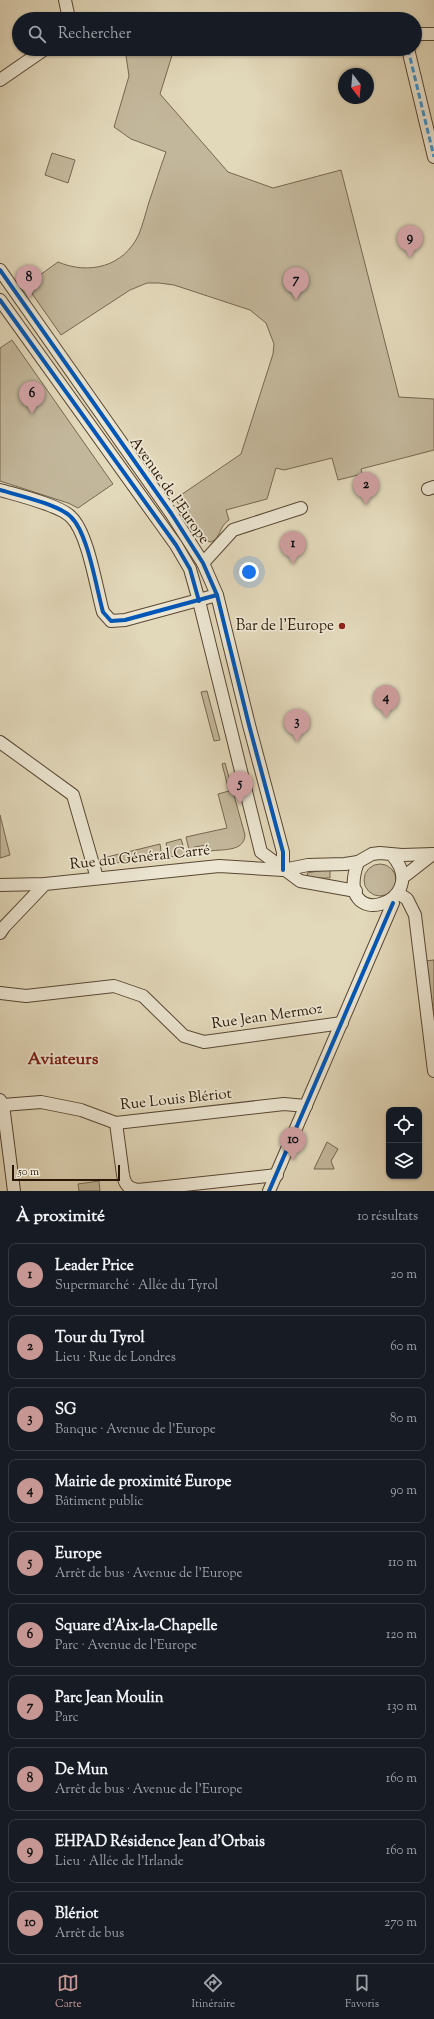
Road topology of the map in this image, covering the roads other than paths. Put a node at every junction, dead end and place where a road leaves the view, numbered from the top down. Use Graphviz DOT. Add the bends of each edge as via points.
graph roads {
  1 [pos="65,0"];
  2 [pos="68,12"];
  3 [pos="422,34"];
  4 [pos="434,34"];
  5 [pos="35,56"];
  6 [pos="410,56"];
  7 [pos="0,80"];
  8 [pos="434,157"];
  9 [pos="0,270"];
  10 [pos="0,300"];
  11 [pos="68,368"];
  12 [pos="55,377"];
  13 [pos="0,490"];
  14 [pos="301,508"];
  15 [pos="203,563"];
  16 [pos="217,595"];
  17 [pos="199,600"];
  18 [pos="0,742"];
  19 [pos="433,854"];
  20 [pos="392,855"];
  21 [pos="358,862"];
  22 [pos="283,870"];
  23 [pos="406,875"];
  24 [pos="97,878"];
  25 [pos="45,884"];
  26 [pos="0,885"];
  27 [pos="356,891"];
  28 [pos="397,899"];
  29 [pos="373,905"];
  30 [pos="381,930"];
  31 [pos="0,933"];
  32 [pos="0,993"];
  33 [pos="342,1023"];
  34 [pos="434,1072"];
  35 [pos="2,1102"];
  36 [pos="306,1106"];
  37 [pos="116,1123"];
  38 [pos="6,1172"];
  39 [pos="277,1175"];
  40 [pos="14,1191"];
  41 [pos="269,1191"];
  1 -- 2 [label="street"];
  3 -- 4 [label="street"];
  5 -- 7 [label="street"];
  6 -- 8 [label="street"];
  9 -- 11 [label="street, Avenue de l'Europe"];
  10 -- 12 [label="street, Avenue de l'Europe"];
  11 -- 12 [label="street"];
  11 -- 15 [label="street, Avenue de l'Europe" via="171,513"];
  12 -- 17 [label="street, Avenue de l'Europe" via="176,545 190,569"];
  13 -- 17 [label="street" via="58,508 71,516 81,529 103,612 111,621 125,620"];
  14 -- 15 [label="street" via="233,530"];
  15 -- 16 [label="street, Avenue de l'Europe"];
  16 -- 17 [label="street"];
  16 -- 22 [label="street, Avenue de l'Europe" via="283,852"];
  17 -- 22 [label="street, Avenue de l'Europe" via="261,852"];
  18 -- 24 [label="street" via="73,795"];
  19 -- 20 [label="street"];
  19 -- 23 [label="street"];
  20 -- 21 [label="street" via="372,854"];
  20 -- 23 [label="street" via="404,867"];
  21 -- 22 [label="street, Rue du Général Carré" via="308,865"];
  21 -- 27 [label="street" via="354,879"];
  22 -- 24 [label="street, Rue du Général Carré" via="219,866"];
  22 -- 27 [label="street, Rue du Général Carré" via="300,881"];
  23 -- 28 [label="street" via="406,883"];
  24 -- 25 [label="street, Rue du Général Carré"];
  25 -- 26 [label="street, Rue du Général Carré"];
  25 -- 31 [label="street"];
  27 -- 29 [label="street"];
  28 -- 29 [label="street" via="385,905"];
  28 -- 30 [label="street"];
  28 -- 34 [label="street" via="407,899 415,915"];
  29 -- 30 [label="street" via="380,918"];
  30 -- 33 [label="street"];
  32 -- 33 [label="street, Rue Jean Mermoz" via="26,996 114,986 143,996 184,1036 204,1042"];
  33 -- 36 [label="street"];
  35 -- 37 [label="street, Rue Louis Blériot" via="41,1102 81,1110"];
  35 -- 38 [label="street"];
  36 -- 37 [label="street, Rue Louis Blériot" via="284,1104"];
  36 -- 39 [label="street"];
  37 -- 39 [label="street" via="123,1175 125,1184 130,1188 138,1190"];
  38 -- 40 [label="street"];
  39 -- 41 [label="street"];
}
